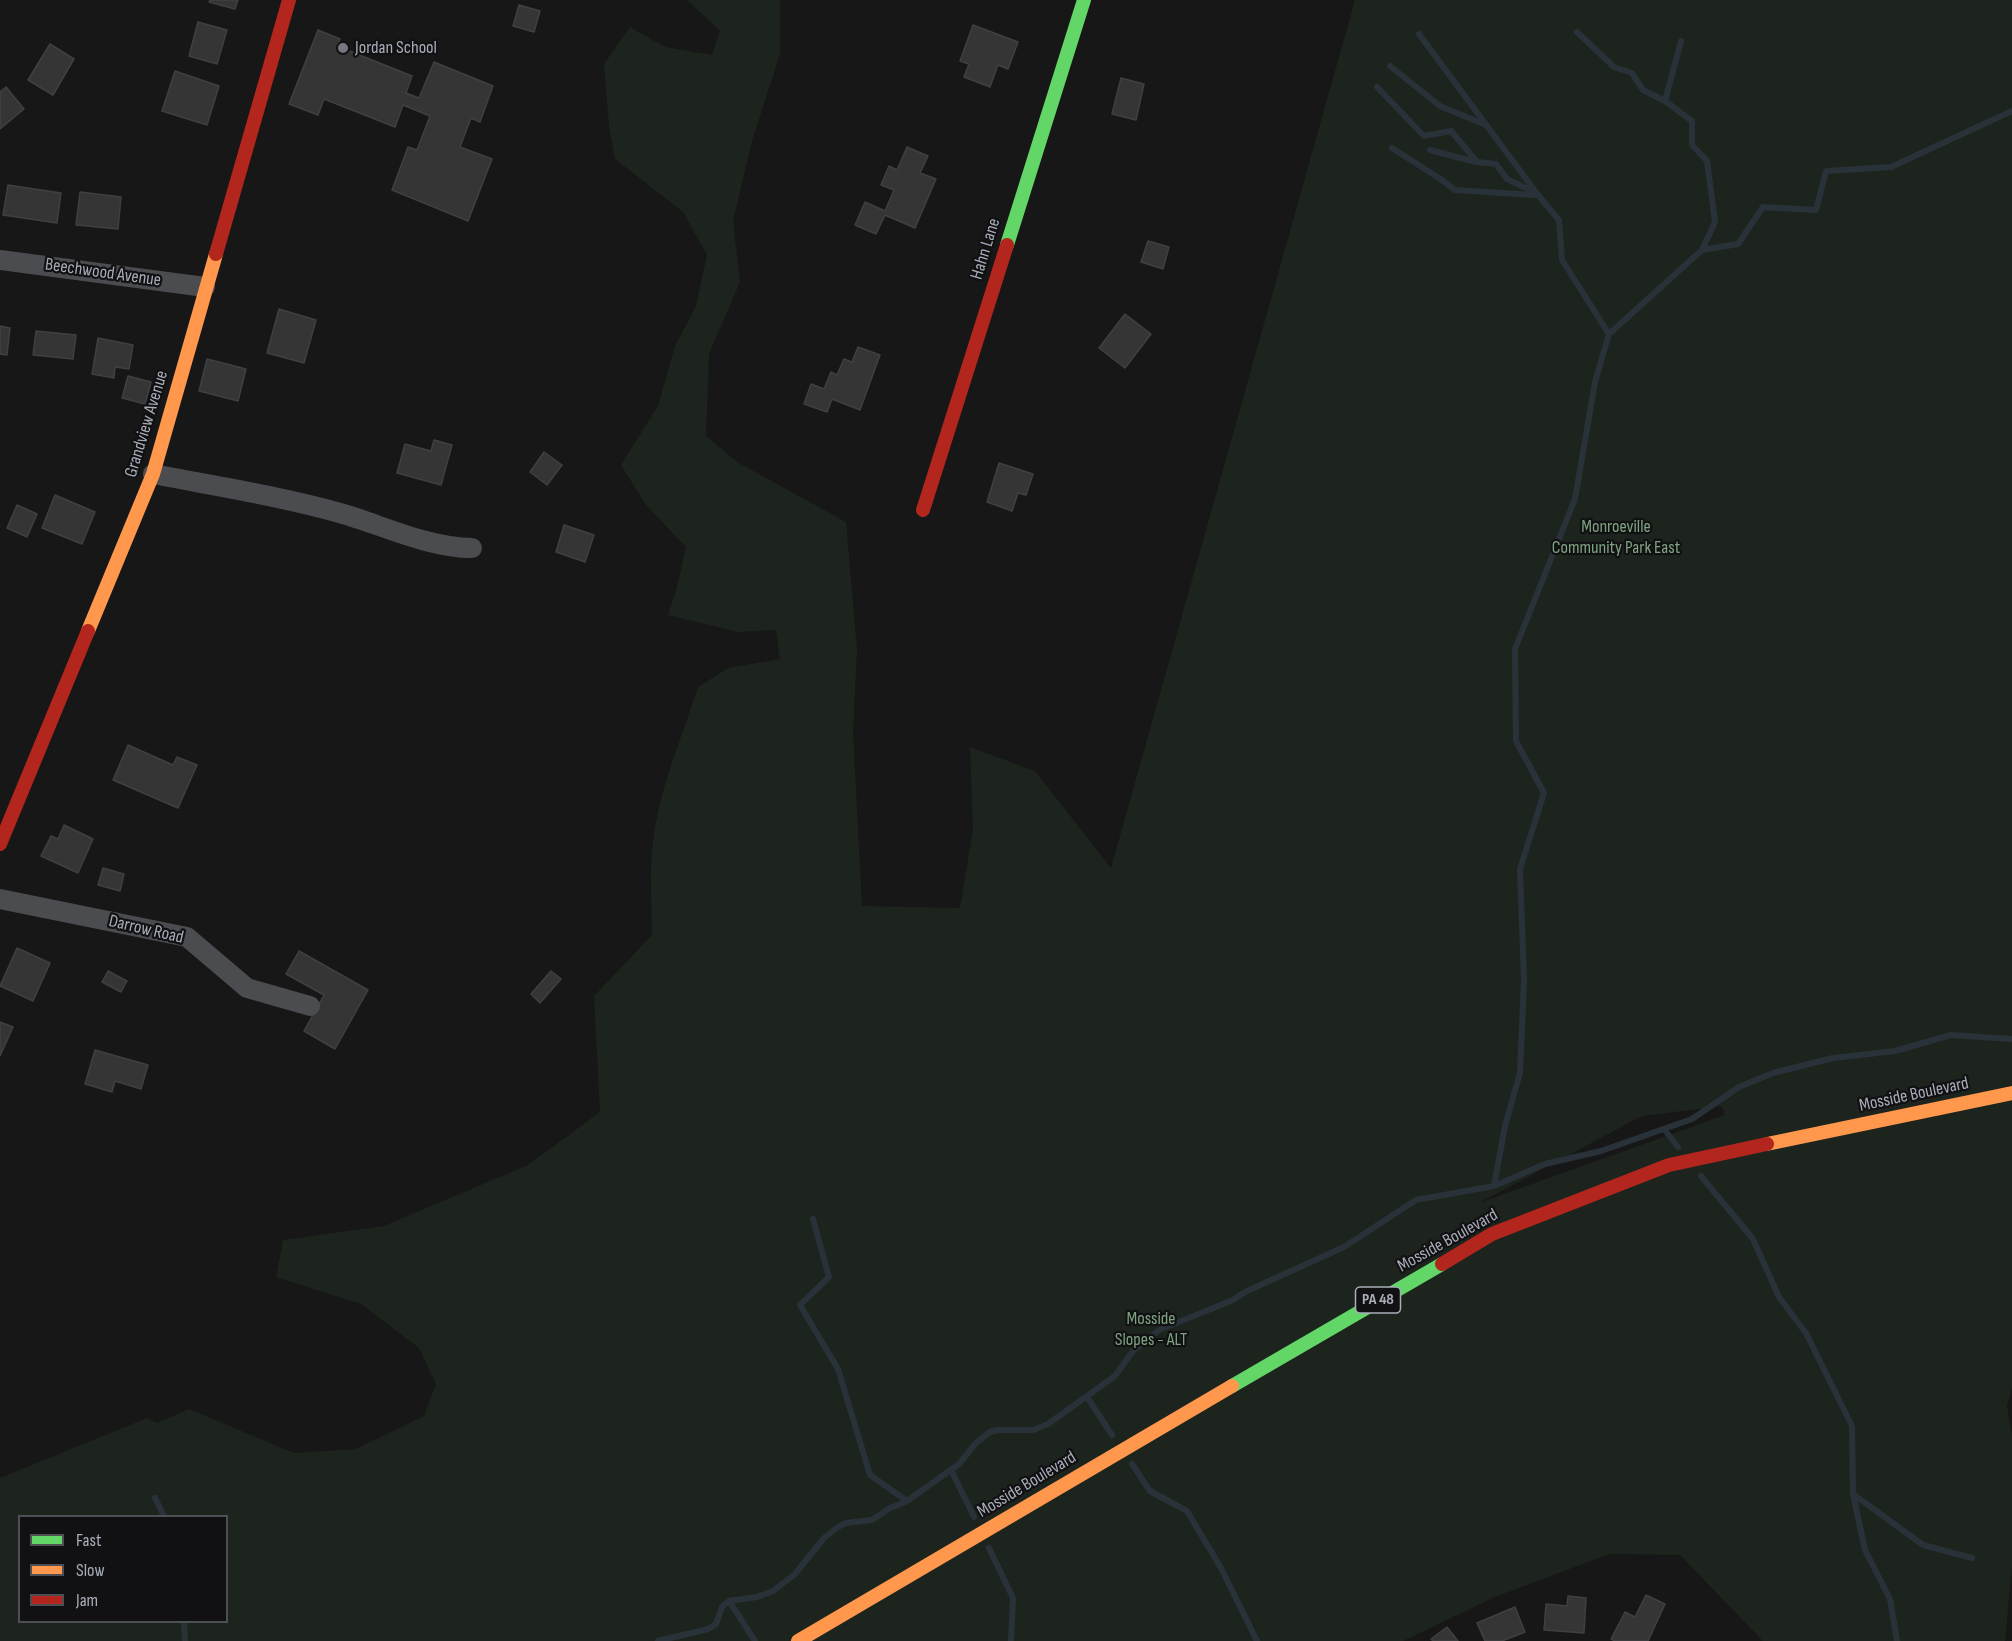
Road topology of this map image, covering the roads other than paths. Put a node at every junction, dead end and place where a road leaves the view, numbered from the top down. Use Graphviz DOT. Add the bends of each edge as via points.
graph roads {
  1 [pos="289,0"];
  2 [pos="1084,0"];
  3 [pos="0,260"];
  4 [pos="206,287"];
  5 [pos="153,474"];
  6 [pos="923,510"];
  7 [pos="472,548"];
  8 [pos="0,844"];
  9 [pos="0,899"];
  10 [pos="310,1006"];
  11 [pos="2012,1093"];
  12 [pos="798,1641"];
  1 -- 4 [label="street, Grandview Avenue"];
  2 -- 6 [label="street, Hahn Lane"];
  3 -- 4 [label="street, Beechwood Avenue"];
  4 -- 5 [label="street, Grandview Avenue"];
  5 -- 7 [label="street" via="284,500 446,546"];
  5 -- 8 [label="street, Grandview Avenue"];
  9 -- 10 [label="street, Darrow Road" via="187,937 247,988"];
  11 -- 12 [label="street, Mosside Boulevard / PA 48" via="1669,1165 1492,1234"];
}
